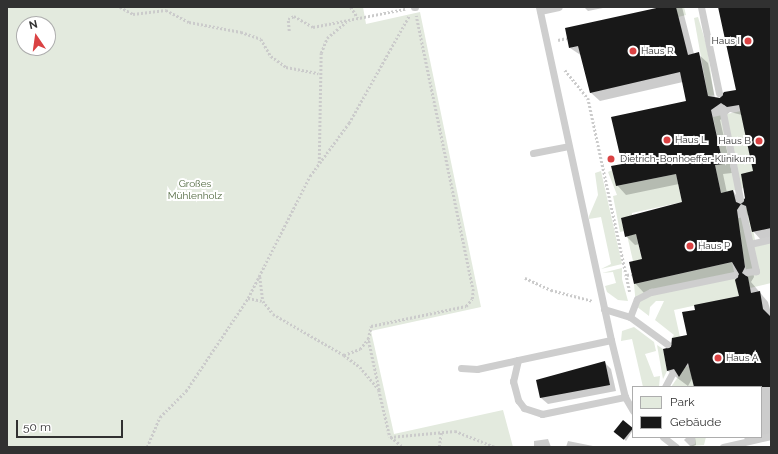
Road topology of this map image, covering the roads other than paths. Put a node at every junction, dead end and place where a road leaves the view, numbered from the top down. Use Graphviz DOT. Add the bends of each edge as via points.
graph roads {
  1 [pos="559,7"];
  2 [pos="701,7"];
  3 [pos="539,9"];
  4 [pos="719,94"];
  5 [pos="722,108"];
  6 [pos="568,146"];
  7 [pos="533,153"];
  8 [pos="740,199"];
  9 [pos="742,209"];
  10 [pos="771,239"];
  11 [pos="750,244"];
  12 [pos="747,272"];
  13 [pos="734,275"];
  14 [pos="604,310"];
  15 [pos="630,317"];
  16 [pos="611,340"];
  17 [pos="667,344"];
  18 [pos="518,360"];
  19 [pos="461,368"];
  20 [pos="672,374"];
  21 [pos="666,386"];
  22 [pos="625,397"];
  23 [pos="632,409"];
  24 [pos="771,436"];
  25 [pos="664,438"];
  26 [pos="676,447"];
  27 [pos="723,447"];
  1 -- 3 [label="lane"];
  2 -- 4 [label="lane"];
  3 -- 6 [label="lane"];
  5 -- 8 [label="lane"];
  6 -- 7 [label="lane"];
  6 -- 14 [label="lane"];
  9 -- 11 [label="lane"];
  10 -- 11 [label="lane"];
  11 -- 12 [label="lane" via="756,271"];
  13 -- 15 [label="lane" via="666,286 633,304"];
  14 -- 15 [label="lane"];
  14 -- 16 [label="lane"];
  15 -- 17 [label="lane"];
  16 -- 18 [label="lane"];
  16 -- 22 [label="lane"];
  18 -- 19 [label="lane" via="477,369"];
  18 -- 22 [label="lane" via="513,381 518,400 534,414"];
  20 -- 21 [label="lane"];
  22 -- 23 [label="lane"];
  24 -- 27 [label="lane"];
  25 -- 26 [label="lane"];
}
